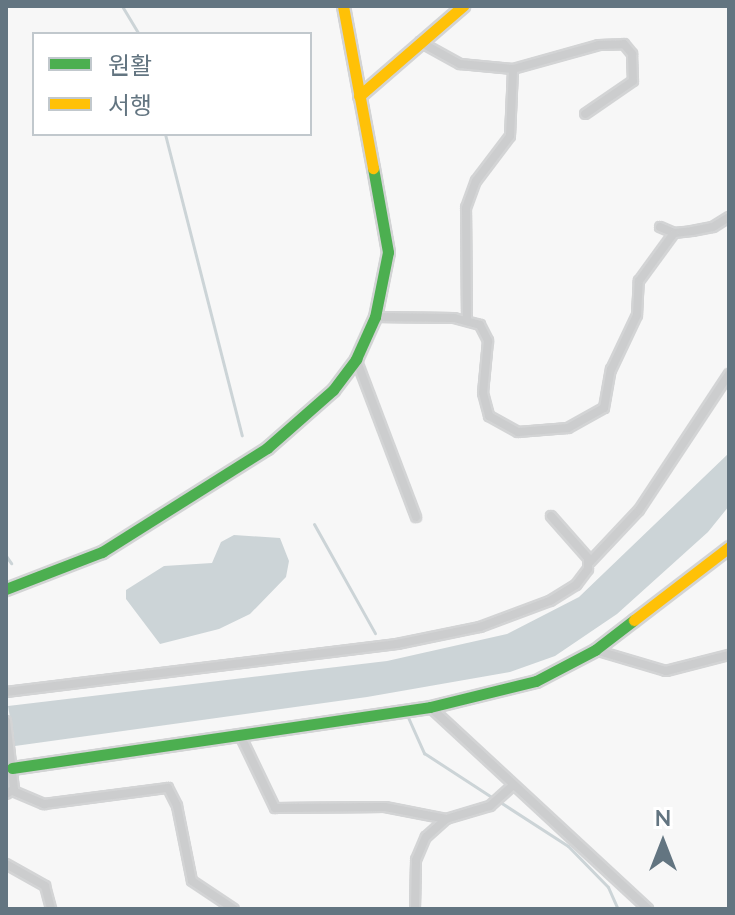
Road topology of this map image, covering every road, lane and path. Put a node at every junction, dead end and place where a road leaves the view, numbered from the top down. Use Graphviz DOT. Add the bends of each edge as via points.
graph roads {
  1 [pos="343,6"];
  2 [pos="463,6"];
  3 [pos="420,42"];
  4 [pos="513,69"];
  5 [pos="359,96"];
  6 [pos="585,114"];
  7 [pos="729,217"];
  8 [pos="660,227"];
  9 [pos="674,233"];
  10 [pos="375,317"];
  11 [pos="467,320"];
  12 [pos="356,359"];
  13 [pos="729,374"];
  14 [pos="551,516"];
  15 [pos="416,517"];
  16 [pos="729,547"];
  17 [pos="590,562"];
  18 [pos="6,589"];
  19 [pos="595,650"];
  20 [pos="729,655"];
  21 [pos="6,692"];
  22 [pos="430,707"];
  23 [pos="6,721"];
  24 [pos="240,735"];
  25 [pos="12,768"];
  26 [pos="513,785"];
  27 [pos="9,793"];
  28 [pos="446,819"];
  29 [pos="6,864"];
  30 [pos="51,909"];
  31 [pos="234,909"];
  32 [pos="415,909"];
  33 [pos="648,909"];
  1 -- 5 [label="main road"];
  2 -- 3 [label="main road"];
  3 -- 4 [label="street" via="460,64"];
  3 -- 5 [label="main road"];
  4 -- 6 [label="street" via="599,45 624,44 632,54 633,81"];
  4 -- 11 [label="street" via="510,136 504,151 476,181 466,208"];
  5 -- 10 [label="main road" via="388,252"];
  7 -- 9 [label="street" via="713,227"];
  8 -- 9 [label="street"];
  9 -- 11 [label="street" via="644,269 637,315 611,370 608,398 592,419 568,428 518,432 489,416 483,393 488,341 480,325"];
  10 -- 11 [label="street"];
  10 -- 12 [label="main road"];
  12 -- 15 [label="street"];
  12 -- 18 [label="main road" via="323,400 256,456 102,552"];
  13 -- 17 [label="street" via="639,510"];
  14 -- 17 [label="street"];
  16 -- 19 [label="main road"];
  17 -- 21 [label="street" via="576,585 550,601 480,627 384,646"];
  19 -- 20 [label="street" via="666,671"];
  19 -- 22 [label="main road" via="536,681"];
  22 -- 24 [label="main road"];
  22 -- 26 [label="street"];
  23 -- 25 [label="street"];
  24 -- 25 [label="main road"];
  24 -- 28 [label="street" via="275,808 385,807"];
  25 -- 27 [label="street"];
  26 -- 28 [label="street" via="490,806"];
  26 -- 33 [label="street"];
  27 -- 31 [label="street" via="44,804 168,788 192,881"];
  28 -- 32 [label="street" via="419,848"];
  29 -- 30 [label="street" via="45,886"];
}
